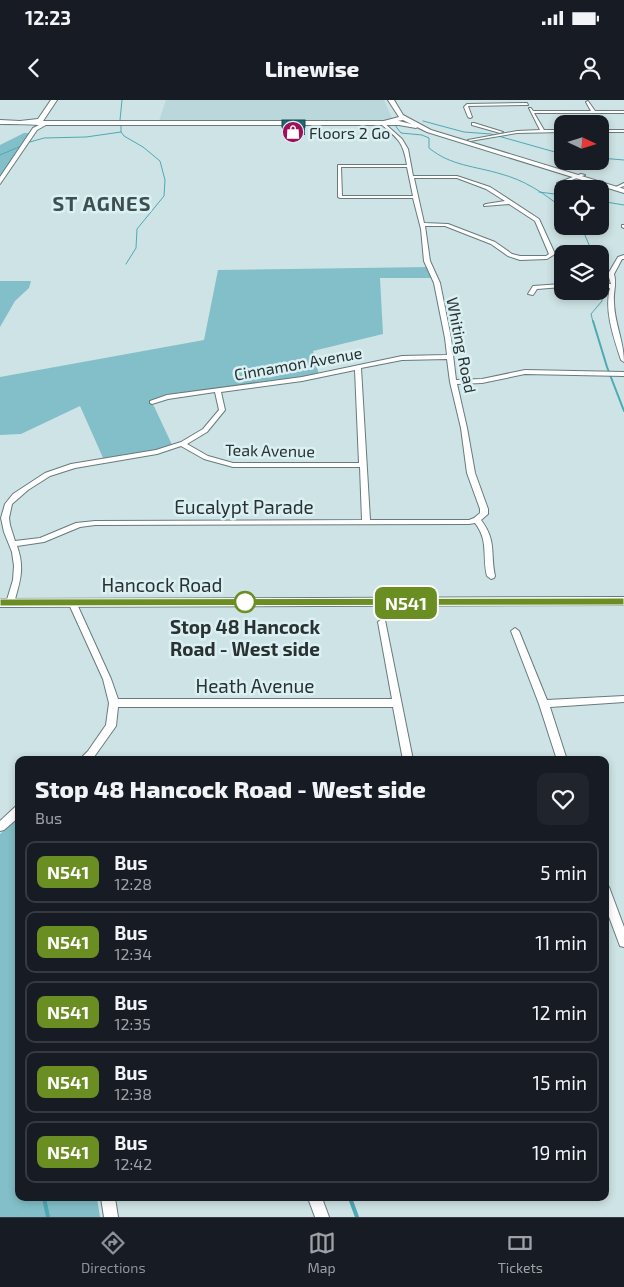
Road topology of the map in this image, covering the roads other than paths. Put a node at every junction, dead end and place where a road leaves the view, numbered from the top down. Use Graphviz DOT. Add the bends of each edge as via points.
graph roads {
  1 [pos="55,100"];
  2 [pos="391,100"];
  3 [pos="399,100"];
  4 [pos="526,102"];
  5 [pos="588,102"];
  6 [pos="0,107"];
  7 [pos="11,107"];
  8 [pos="532,112"];
  9 [pos="594,112"];
  10 [pos="624,112"];
  11 [pos="470,117"];
  12 [pos="404,118"];
  13 [pos="0,122"];
  14 [pos="386,122"];
  15 [pos="41,123"];
  16 [pos="419,124"];
  17 [pos="473,124"];
  18 [pos="542,131"];
  19 [pos="554,131"];
  20 [pos="609,131"];
  21 [pos="624,131"];
  22 [pos="506,134"];
  23 [pos="456,140"];
  24 [pos="470,140"];
  25 [pos="476,146"];
  26 [pos="410,166"];
  27 [pos="581,176"];
  28 [pos="412,177"];
  29 [pos="570,180"];
  30 [pos="0,182"];
  31 [pos="622,187"];
  32 [pos="415,197"];
  33 [pos="510,202"];
  34 [pos="486,206"];
  35 [pos="422,224"];
  36 [pos="624,257"];
  37 [pos="554,286"];
  38 [pos="612,286"];
  39 [pos="531,294"];
  40 [pos="622,350"];
  41 [pos="450,358"];
  42 [pos="624,360"];
  43 [pos="358,367"];
  44 [pos="605,373"];
  45 [pos="624,374"];
  46 [pos="453,382"];
  47 [pos="218,390"];
  48 [pos="152,402"];
  49 [pos="182,444"];
  50 [pos="363,465"];
  51 [pos="477,520"];
  52 [pos="366,522"];
  53 [pos="14,544"];
  54 [pos="491,576"];
  55 [pos="624,601"];
  56 [pos="72,602"];
  57 [pos="5,603"];
  58 [pos="382,622"];
  59 [pos="515,631"];
  60 [pos="624,700"];
  61 [pos="114,703"];
  62 [pos="395,703"];
  63 [pos="544,704"];
  64 [pos="93,756"];
  65 [pos="407,756"];
  66 [pos="561,756"];
  67 [pos="15,812"];
  68 [pos="0,815"];
  69 [pos="0,827"];
  70 [pos="609,902"];
  71 [pos="624,942"];
  72 [pos="108,1201"];
  73 [pos="316,1201"];
  74 [pos="111,1217"];
  75 [pos="322,1217"];
  1 -- 15 [label="main road"];
  2 -- 12 [label="main road"];
  3 -- 12 [label="main road"];
  4 -- 8 [label="street"];
  4 -- 11 [label="street" via="467,105"];
  5 -- 9 [label="street"];
  6 -- 7 [label="street"];
  8 -- 9 [label="street"];
  8 -- 18 [label="street"];
  9 -- 10 [label="street"];
  12 -- 14 [label="main road"];
  12 -- 16 [label="main road"];
  13 -- 15 [label="main road"];
  14 -- 15 [label="main road"];
  14 -- 26 [label="street, Whiting Road" via="406,149"];
  15 -- 30 [label="main road"];
  16 -- 23 [label="main road"];
  16 -- 24 [label="main road"];
  17 -- 22 [label="street"];
  18 -- 19 [label="street"];
  18 -- 22 [label="street"];
  20 -- 21 [label="street"];
  22 -- 24 [label="street"];
  23 -- 24 [label="main road"];
  23 -- 25 [label="main road"];
  24 -- 25 [label="main road"];
  24 -- 27 [label="main road"];
  25 -- 27 [label="main road"];
  26 -- 28 [label="street, Whiting Road"];
  26 -- 32 [label="street" via="339,166 340,197"];
  27 -- 29 [label="street"];
  27 -- 31 [label="main road"];
  28 -- 32 [label="street, Whiting Road"];
  28 -- 33 [label="street" via="465,179"];
  32 -- 35 [label="street, Whiting Road"];
  33 -- 34 [label="street"];
  33 -- 35 [label="street" via="536,220 551,255 520,258 446,224"];
  35 -- 41 [label="street, Whiting Road" via="427,261 437,283"];
  36 -- 38 [label="street" via="620,258 611,274"];
  37 -- 39 [label="street" via="535,287"];
  38 -- 40 [label="street" via="612,313"];
  40 -- 42 [label="street"];
  41 -- 43 [label="street, Cinnamon Avenue" via="402,358"];
  41 -- 46 [label="street, Whiting Road"];
  43 -- 47 [label="street, Cinnamon Avenue" via="302,379"];
  43 -- 50 [label="street"];
  44 -- 45 [label="street"];
  44 -- 46 [label="street" via="525,372 482,381"];
  46 -- 51 [label="street, Whiting Road" via="471,473 484,509 484,514"];
  47 -- 48 [label="street, Cinnamon Avenue"];
  47 -- 49 [label="street" via="222,410 216,420 202,434"];
  49 -- 50 [label="street, Teak Avenue" via="213,462 232,465"];
  49 -- 53 [label="street" via="62,468 36,479 14,498 6,511 5,527"];
  50 -- 52 [label="street"];
  51 -- 52 [label="street, Eucalypt Parade"];
  51 -- 54 [label="street" via="489,536"];
  52 -- 53 [label="street, Eucalypt Parade" via="95,523 79,525 41,540"];
  53 -- 57 [label="street" via="18,566"];
  55 -- 56 [label="main road, Hancock Road"];
  56 -- 57 [label="main road, Hancock Road"];
  56 -- 61 [label="street" via="107,679"];
  58 -- 62 [label="street"];
  59 -- 63 [label="street"];
  60 -- 63 [label="street"];
  61 -- 62 [label="street, Heath Avenue"];
  61 -- 64 [label="street" via="111,726"];
  62 -- 65 [label="street"];
  63 -- 66 [label="street"];
  67 -- 68 [label="street"];
  67 -- 69 [label="street"];
  70 -- 71 [label="street"];
  72 -- 74 [label="street"];
  73 -- 75 [label="street"];
}
